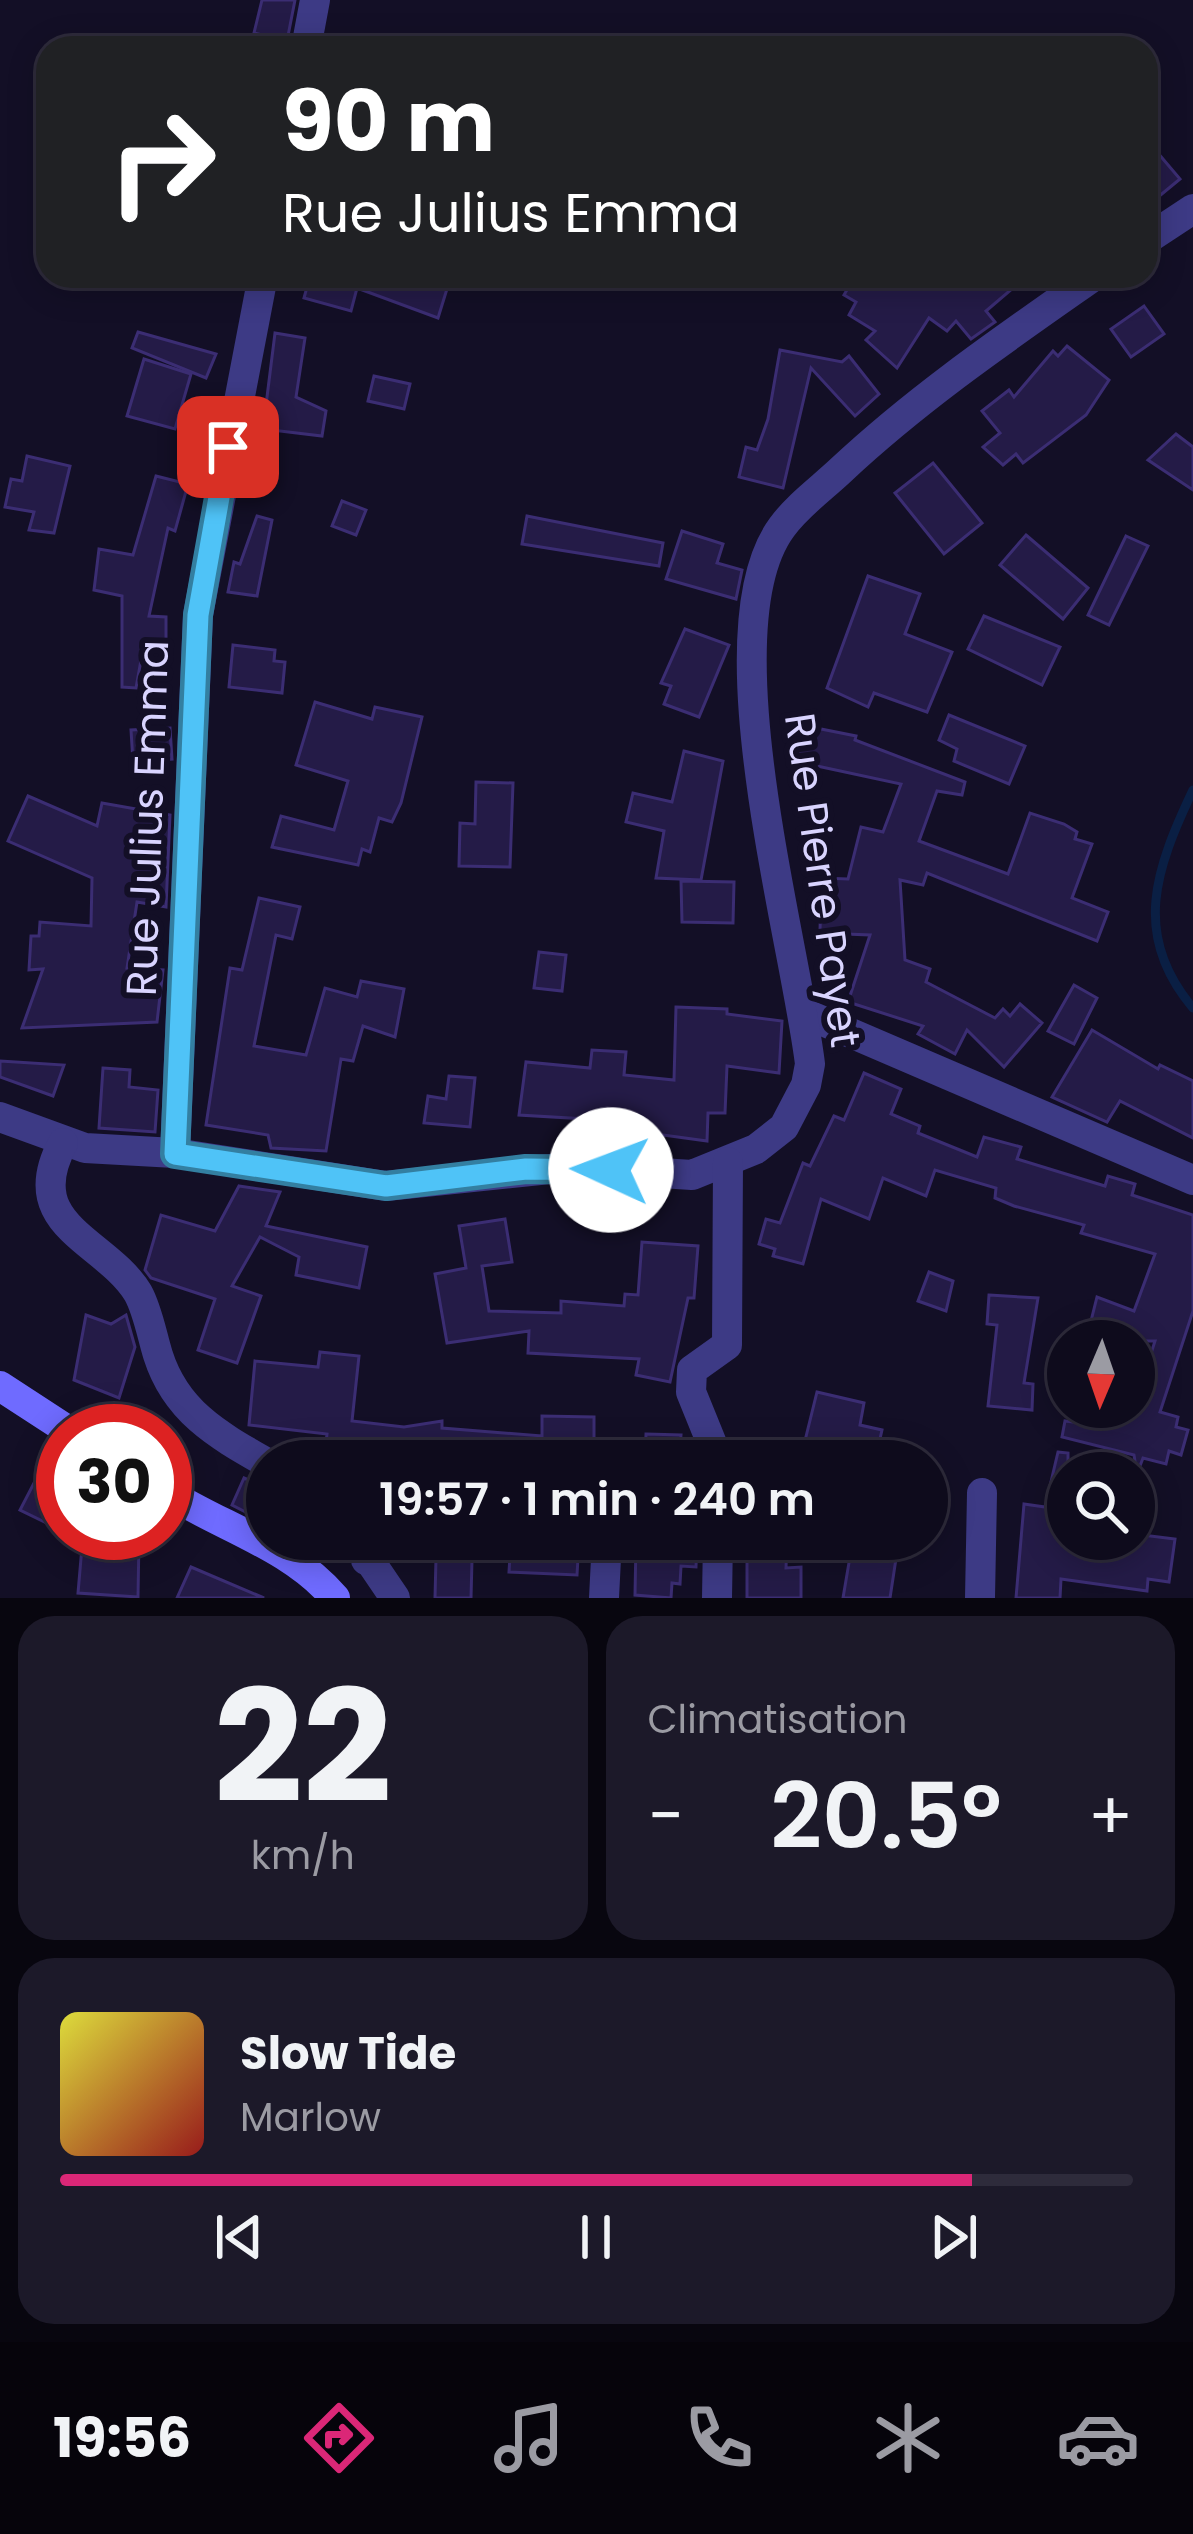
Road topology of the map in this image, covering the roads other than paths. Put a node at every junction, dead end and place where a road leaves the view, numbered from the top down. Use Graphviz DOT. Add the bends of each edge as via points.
graph roads {
  1 [pos="315,0"];
  2 [pos="308,36"];
  3 [pos="1193,209"];
  4 [pos="1158,232"];
  5 [pos="261,288"];
  6 [pos="1077,288"];
  7 [pos="804,1012"];
  8 [pos="0,1117"];
  9 [pos="63,1143"];
  10 [pos="175,1154"];
  11 [pos="728,1162"];
  12 [pos="1193,1180"];
  13 [pos="0,1386"];
  14 [pos="36,1409"];
  15 [pos="710,1440"];
  16 [pos="246,1450"];
  17 [pos="982,1493"];
  18 [pos="192,1505"];
  19 [pos="368,1560"];
  20 [pos="606,1560"];
  21 [pos="718,1560"];
  22 [pos="335,1598"];
  23 [pos="395,1598"];
  24 [pos="604,1598"];
  25 [pos="717,1598"];
  26 [pos="980,1598"];
  1 -- 2 [label="street"];
  3 -- 4 [label="street"];
  5 -- 10 [label="street, Rue Julius Emma" via="198,615"];
  6 -- 7 [label="street, Rue Pierre Payet" via="866,447 798,510 768,552 753,622 754,690"];
  7 -- 11 [label="street, Rue Pierre Payet" via="810,1064 798,1104 784,1127"];
  7 -- 12 [label="street"];
  8 -- 9 [label="street, Rue Pierre Payet"];
  9 -- 10 [label="street, Rue Pierre Payet"];
  9 -- 16 [label="street" via="52,1171 65,1226 139,1295 166,1380 193,1416"];
  10 -- 11 [label="street, Rue Pierre Payet" via="386,1186 569,1167 692,1175"];
  11 -- 15 [label="street" via="727,1345 692,1370 691,1392"];
  13 -- 14 [label="main road"];
  17 -- 26 [label="street"];
  18 -- 22 [label="main road" via="318,1577"];
  19 -- 23 [label="street"];
  20 -- 24 [label="street"];
  21 -- 25 [label="street"];
}
